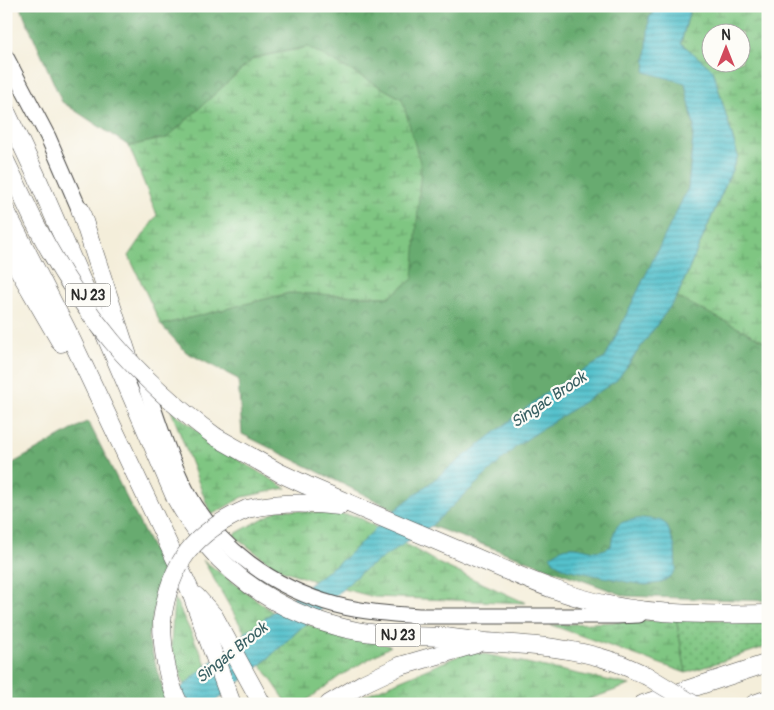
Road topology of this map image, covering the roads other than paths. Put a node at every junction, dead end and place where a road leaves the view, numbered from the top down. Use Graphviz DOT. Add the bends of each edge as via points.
graph roads {
  1 [pos="8,60"];
  2 [pos="6,111"];
  3 [pos="6,162"];
  4 [pos="80,209"];
  5 [pos="6,211"];
  6 [pos="6,248"];
  7 [pos="111,423"];
  8 [pos="167,479"];
  9 [pos="360,508"];
  10 [pos="190,590"];
  11 [pos="677,613"];
  12 [pos="768,614"];
  13 [pos="483,642"];
  14 [pos="768,663"];
  15 [pos="647,676"];
  16 [pos="175,696"];
  17 [pos="768,699"];
  18 [pos="230,700"];
  19 [pos="262,704"];
  20 [pos="329,704"];
  21 [pos="643,704"];
  22 [pos="687,704"];
  23 [pos="693,704"];
  24 [pos="754,704"];
  1 -- 4 [label="main road" via="48,137"];
  2 -- 8 [label="highway, NJ 23"];
  3 -- 9 [label="highway, bridge" via="60,269 85,307 127,360 155,388 216,437 280,473"];
  4 -- 8 [label="highway"];
  4 -- 11 [label="main road" via="108,276 163,436 186,490 206,522 232,549 263,573 309,596 379,613 419,616"];
  5 -- 7 [label="highway, NJ 23"];
  6 -- 7 [label="highway"];
  7 -- 10 [label="highway, NJ 23"];
  8 -- 13 [label="highway, NJ 23" via="206,544 251,586 280,604 314,620 358,631"];
  9 -- 11 [label="highway" via="578,598 636,610"];
  9 -- 16 [label="highway, bridge" via="318,503 263,505 231,516 201,537 178,565 164,602 164,660"];
  10 -- 18 [label="highway, NJ 23"];
  10 -- 19 [label="highway" via="214,616"];
  11 -- 12 [label="highway"];
  13 -- 15 [label="highway, NJ 23" via="540,645 584,654 612,661"];
  13 -- 20 [label="highway" via="400,666"];
  14 -- 21 [label="highway"];
  15 -- 22 [label="highway, bridge"];
  15 -- 23 [label="highway, NJ 23, bridge"];
  17 -- 24 [label="highway"];
}
